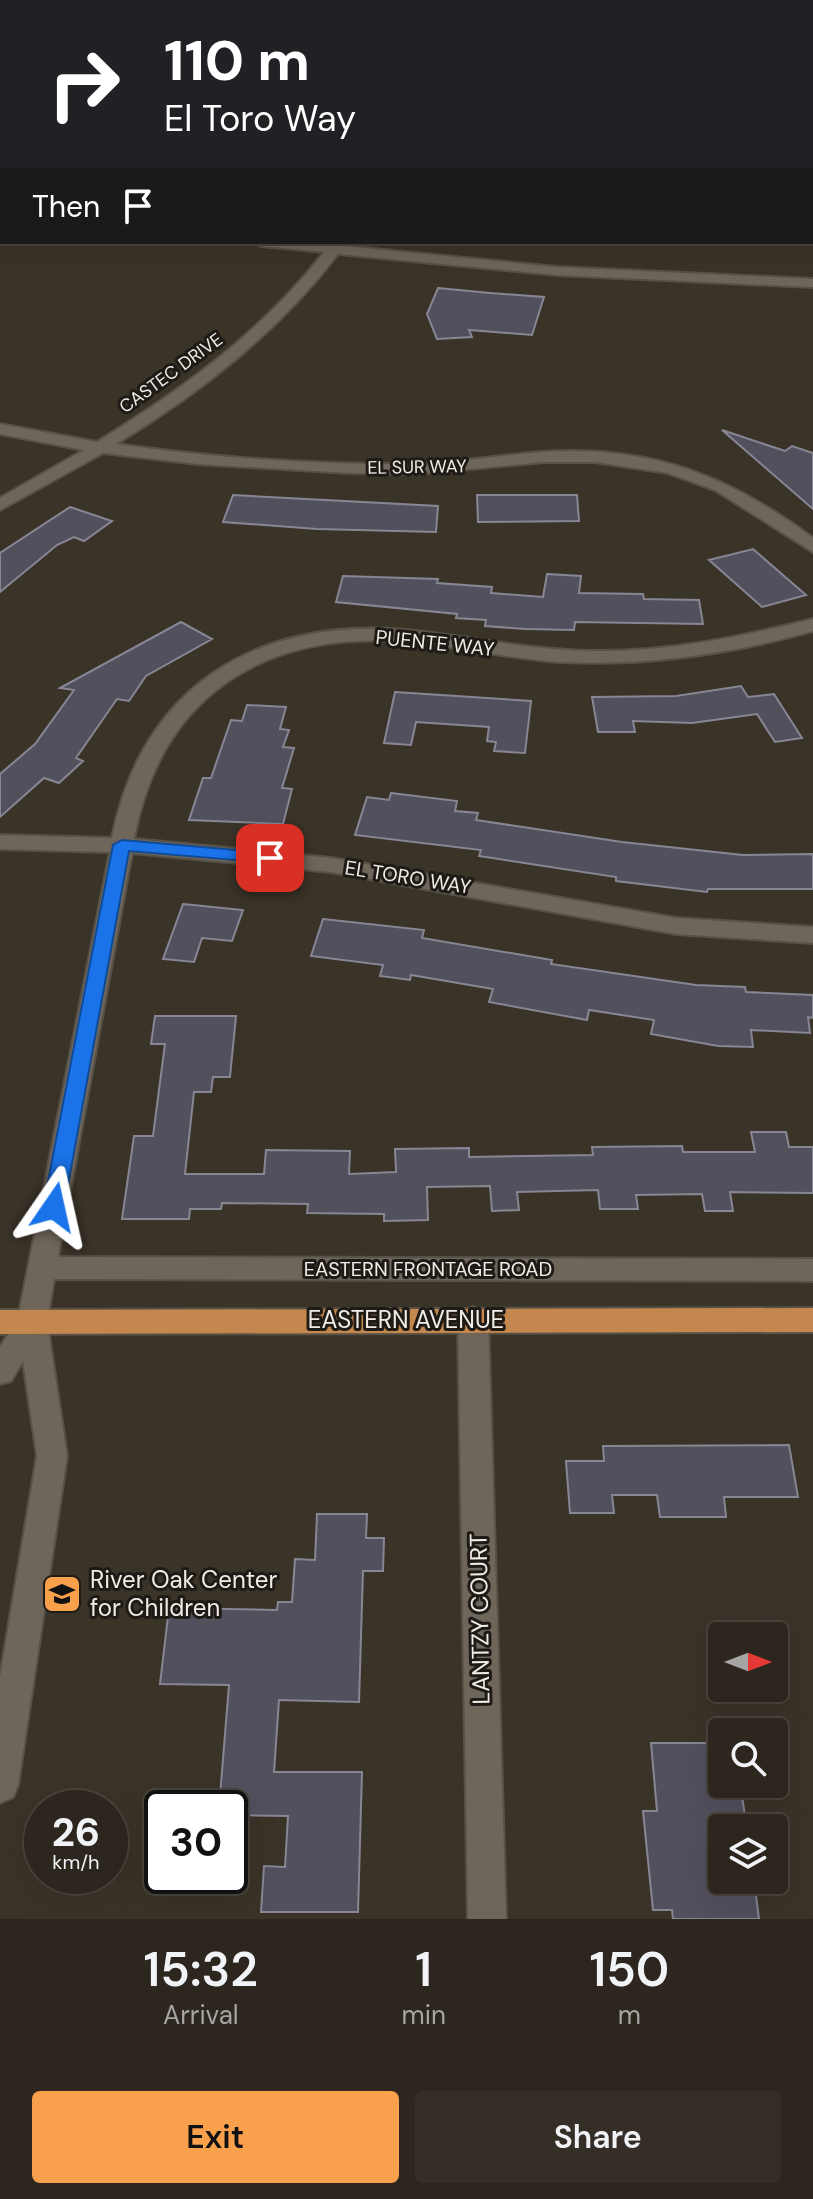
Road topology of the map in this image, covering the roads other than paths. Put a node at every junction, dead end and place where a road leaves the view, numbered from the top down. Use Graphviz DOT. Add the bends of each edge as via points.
graph roads {
  1 [pos="299,244"];
  2 [pos="337,246"];
  3 [pos="813,283"];
  4 [pos="0,429"];
  5 [pos="103,445"];
  6 [pos="0,505"];
  7 [pos="813,547"];
  8 [pos="813,625"];
  9 [pos="0,842"];
  10 [pos="122,845"];
  11 [pos="813,935"];
  12 [pos="42,1268"];
  13 [pos="813,1270"];
  14 [pos="473,1319"];
  15 [pos="813,1320"];
  16 [pos="16,1322"];
  17 [pos="0,1372"];
  18 [pos="8,1674"];
  19 [pos="0,1785"];
  20 [pos="487,1919"];
  1 -- 2 [label="street"];
  2 -- 3 [label="street" via="557,271"];
  2 -- 5 [label="street, CASTEC DRIVE" via="252,338"];
  4 -- 5 [label="street, EL SUR WAY"];
  5 -- 6 [label="street, CASTEC DRIVE"];
  5 -- 7 [label="street, EL SUR WAY" via="336,468 435,469 545,457 631,461 713,482 753,503"];
  8 -- 10 [label="street, PUENTE WAY" via="735,645 651,656 562,656 383,635 279,650 234,668 178,712 137,787"];
  9 -- 10 [label="street, EL TORO WAY"];
  10 -- 11 [label="street, EL TORO WAY" via="346,867 676,926"];
  10 -- 12 [label="street, PUENTE WAY"];
  12 -- 13 [label="street, EASTERN FRONTAGE ROAD"];
  12 -- 16 [label="street, PUENTE WAY"];
  14 -- 15 [label="main road, EASTERN AVENUE"];
  14 -- 16 [label="main road, EASTERN AVENUE"];
  14 -- 20 [label="street, LANTZY COURT"];
  16 -- 17 [label="street"];
  16 -- 18 [label="street" via="52,1456"];
  18 -- 19 [label="street"];
}
